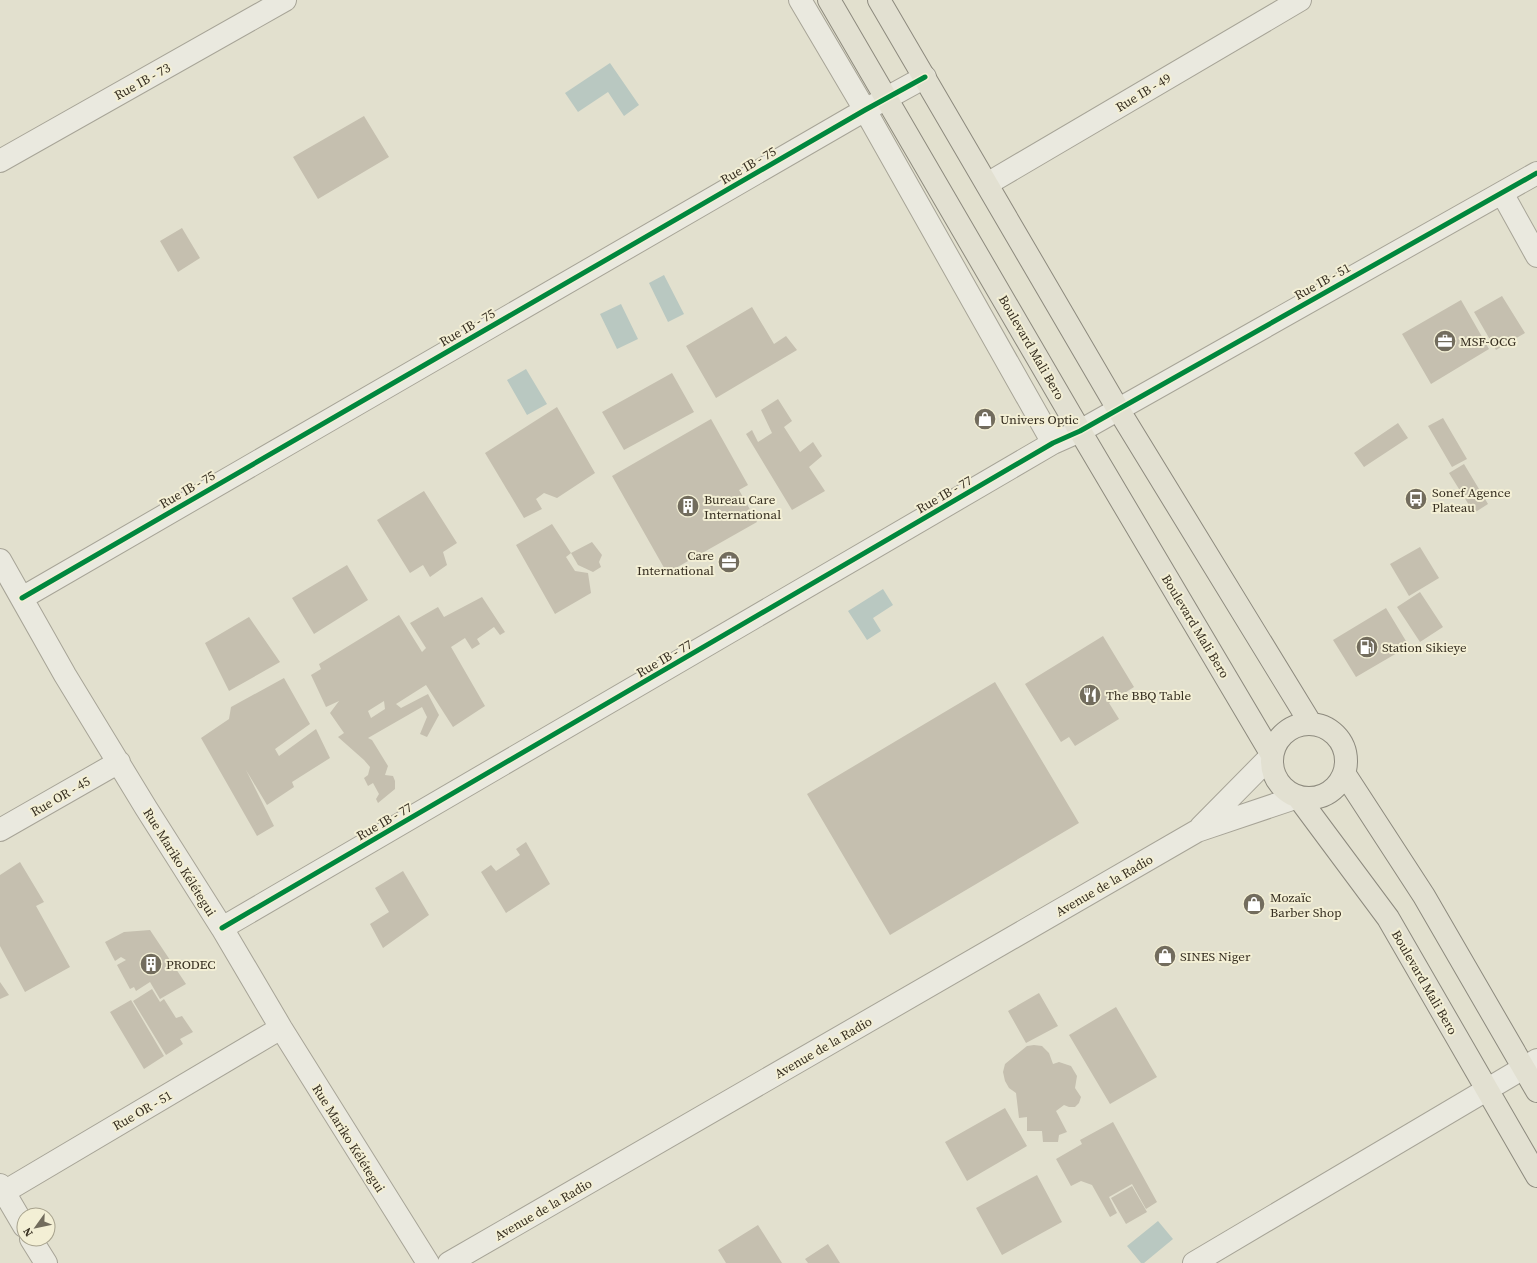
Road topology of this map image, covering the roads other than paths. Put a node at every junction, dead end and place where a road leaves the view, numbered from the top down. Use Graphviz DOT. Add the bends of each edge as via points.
graph roads {
  1 [pos="285,0"];
  2 [pos="800,0"];
  3 [pos="829,0"];
  4 [pos="879,0"];
  5 [pos="1300,0"];
  6 [pos="925,77"];
  7 [pos="887,97"];
  8 [pos="865,110"];
  9 [pos="0,161"];
  10 [pos="1537,172"];
  11 [pos="987,184"];
  12 [pos="1502,193"];
  13 [pos="1537,256"];
  14 [pos="1118,409"];
  15 [pos="1080,431"];
  16 [pos="1053,443"];
  17 [pos="0,560"];
  18 [pos="22,598"];
  19 [pos="1311,724"];
  20 [pos="1272,755"];
  21 [pos="119,762"];
  22 [pos="1344,773"];
  23 [pos="1298,797"];
  24 [pos="0,830"];
  25 [pos="1198,830"];
  26 [pos="222,928"];
  27 [pos="281,1028"];
  28 [pos="1530,1064"];
  29 [pos="1487,1091"];
  30 [pos="1537,1091"];
  31 [pos="1537,1176"];
  32 [pos="2,1189"];
  33 [pos="16,1213"];
  34 [pos="36,1247"];
  35 [pos="46,1263"];
  36 [pos="428,1263"];
  37 [pos="449,1263"];
  38 [pos="1194,1263"];
  1 -- 9 [label="street, Rue IB - 73"];
  2 -- 8 [label="street"];
  3 -- 7 [label="main road, Boulevard Mali Bero"];
  4 -- 6 [label="main road"];
  5 -- 11 [label="street, Rue IB - 49"];
  6 -- 7 [label="street, Rue IB - 75"];
  6 -- 11 [label="main road"];
  7 -- 8 [label="street, Rue IB - 75"];
  7 -- 15 [label="main road, Boulevard Mali Bero"];
  8 -- 16 [label="street"];
  8 -- 18 [label="street, Rue IB - 75"];
  10 -- 12 [label="street, Rue IB - 51"];
  11 -- 14 [label="main road"];
  12 -- 13 [label="street"];
  12 -- 14 [label="street, Rue IB - 51"];
  14 -- 15 [label="street, Rue IB - 77"];
  14 -- 19 [label="main road"];
  15 -- 16 [label="street, Rue IB - 77"];
  15 -- 20 [label="main road, Boulevard Mali Bero"];
  16 -- 26 [label="street, Rue IB - 77"];
  17 -- 18 [label="street, Rue Mariko Kélétegui"];
  18 -- 21 [label="street, Rue Mariko Kélétegui" via="65,675"];
  19 -- 20 [label="main road" via="1298,726 1286,732 1277,742"];
  19 -- 22 [label="main road" via="1335,735 1343,747 1346,760"];
  20 -- 23 [label="main road" via="1272,768 1278,781 1286,791"];
  20 -- 25 [label="street, Avenue de la Radio"];
  21 -- 24 [label="street, Rue OR - 45"];
  21 -- 26 [label="street, Rue Mariko Kélétegui"];
  22 -- 23 [label="main road" via="1330,791 1321,796"];
  22 -- 28 [label="main road"];
  23 -- 25 [label="street, Avenue de la Radio"];
  23 -- 29 [label="main road, Boulevard Mali Bero" via="1388,918"];
  25 -- 37 [label="street, Avenue de la Radio"];
  26 -- 27 [label="street, Rue Mariko Kélétegui"];
  27 -- 32 [label="street, Rue OR - 51"];
  27 -- 36 [label="street, Rue Mariko Kélétegui"];
  28 -- 29 [label="street"];
  28 -- 30 [label="main road"];
  29 -- 31 [label="main road, Boulevard Mali Bero"];
  29 -- 38 [label="street"];
  32 -- 33 [label="street"];
  34 -- 35 [label="street"];
}
